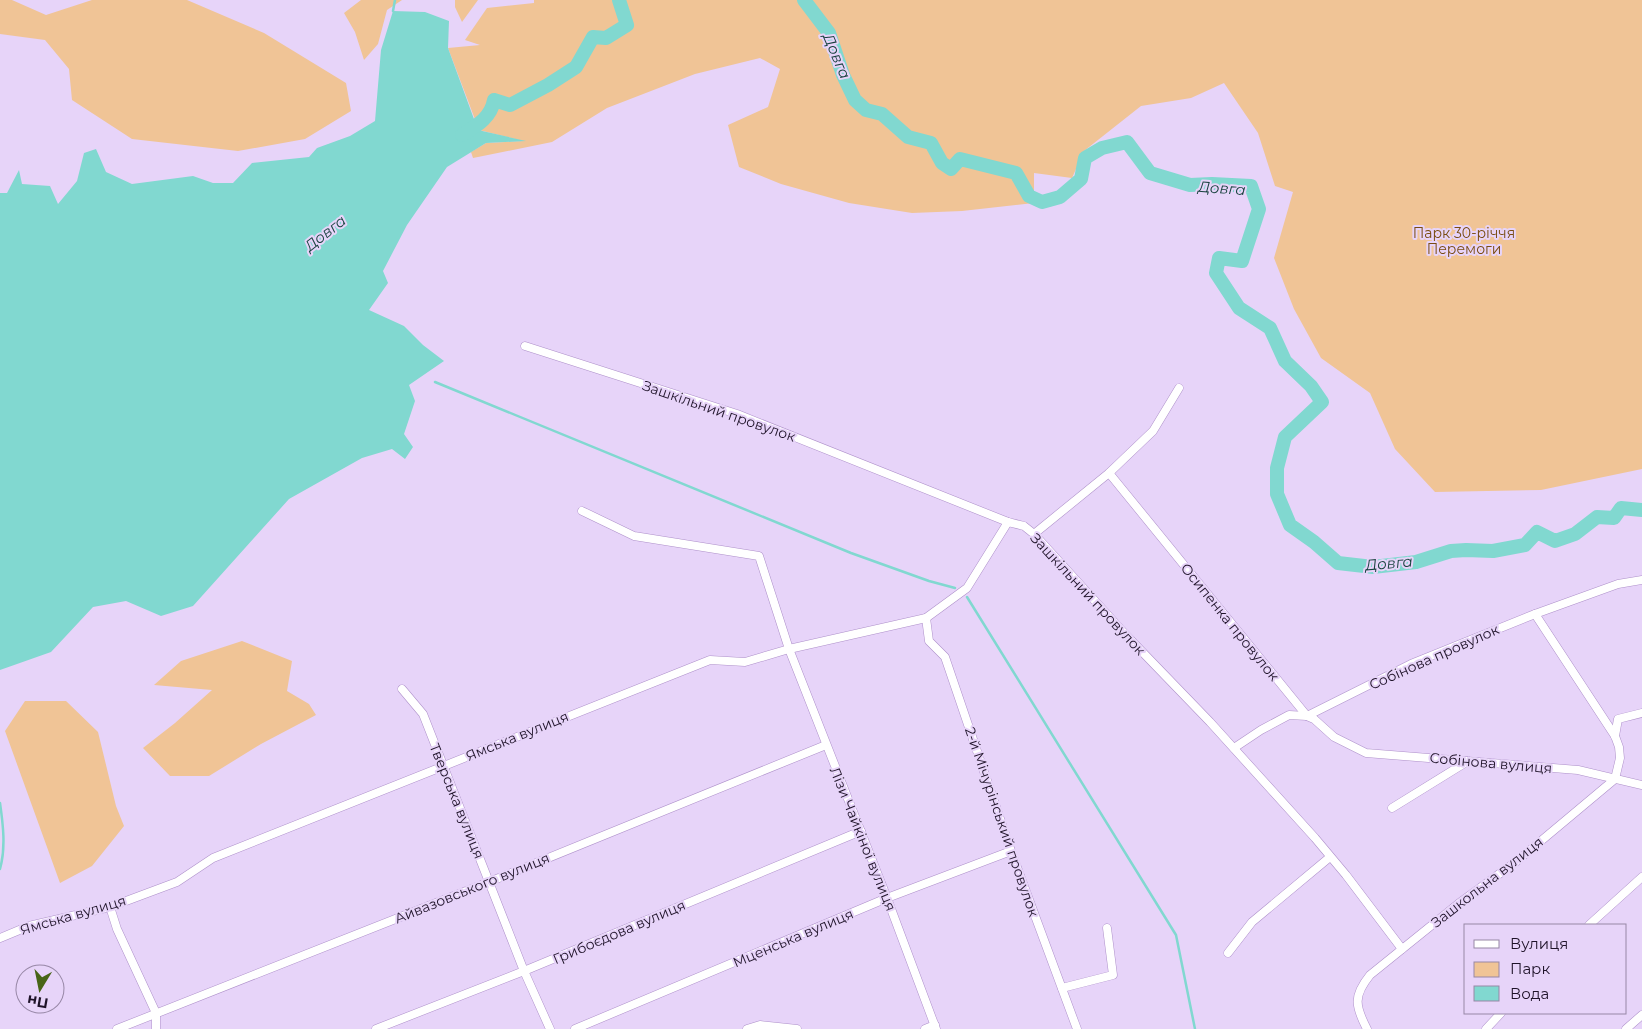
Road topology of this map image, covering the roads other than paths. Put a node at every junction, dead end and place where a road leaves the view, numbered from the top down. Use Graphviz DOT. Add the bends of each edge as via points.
graph roads {
  1 [pos="525,346"];
  2 [pos="1179,388"];
  3 [pos="1109,473"];
  4 [pos="582,511"];
  5 [pos="1008,522"];
  6 [pos="1034,534"];
  7 [pos="1642,580"];
  8 [pos="1535,614"];
  9 [pos="926,618"];
  10 [pos="789,649"];
  11 [pos="402,689"];
  12 [pos="1642,713"];
  13 [pos="1307,716"];
  14 [pos="1615,736"];
  15 [pos="826,745"];
  16 [pos="1234,748"];
  17 [pos="1366,753"];
  18 [pos="1468,761"];
  19 [pos="444,766"];
  20 [pos="1615,779"];
  21 [pos="1642,785"];
  22 [pos="1392,808"];
  23 [pos="861,831"];
  24 [pos="1011,851"];
  25 [pos="1330,857"];
  26 [pos="1642,877"];
  27 [pos="489,882"];
  28 [pos="887,898"];
  29 [pos="110,907"];
  30 [pos="1589,924"];
  31 [pos="1107,928"];
  32 [pos="0,938"];
  33 [pos="1402,949"];
  34 [pos="1228,953"];
  35 [pos="524,971"];
  36 [pos="1062,988"];
  37 [pos="156,1013"];
  38 [pos="1500,1014"];
  39 [pos="1642,1016"];
  40 [pos="936,1027"];
  41 [pos="117,1029"];
  42 [pos="156,1029"];
  43 [pos="376,1029"];
  44 [pos="550,1029"];
  45 [pos="575,1029"];
  46 [pos="747,1029"];
  47 [pos="797,1029"];
  48 [pos="925,1029"];
  49 [pos="1077,1029"];
  50 [pos="1367,1029"];
  51 [pos="1486,1029"];
  52 [pos="1626,1029"];
  1 -- 5 [label="street, Зашкільний провулок" via="737,414"];
  2 -- 3 [label="street" via="1153,430"];
  3 -- 6 [label="street"];
  3 -- 13 [label="street, Осипенка провулок"];
  4 -- 10 [label="street, Лізи Чайкіної вулиця" via="634,536 758,556"];
  5 -- 6 [label="street, Зашкільний провулок" via="1024,526"];
  5 -- 9 [label="street, Ямська вулиця" via="967,588"];
  6 -- 16 [label="street, Зашкільний провулок"];
  7 -- 8 [label="street, Собінова провулок" via="1618,584"];
  8 -- 13 [label="street, Собінова провулок" via="1410,664"];
  8 -- 14 [label="street"];
  9 -- 10 [label="street, Ямська вулиця"];
  9 -- 24 [label="street, 2-й Мічурінський провулок" via="929,641 945,657"];
  10 -- 15 [label="street, Лізи Чайкіної вулиця"];
  10 -- 19 [label="street, Ямська вулиця" via="745,662 710,660"];
  11 -- 19 [label="street, Тверська вулиця" via="423,714"];
  12 -- 14 [label="street" via="1618,719"];
  13 -- 16 [label="street, Собінова провулок" via="1289,716"];
  13 -- 17 [label="street, Осипенка провулок" via="1334,737"];
  14 -- 20 [label="street" via="1620,758"];
  15 -- 23 [label="street, Лізи Чайкіної вулиця"];
  15 -- 27 [label="street, Айвазовського вулиця"];
  16 -- 25 [label="street, Зашкільний провулок"];
  17 -- 18 [label="street, Собінова вулиця"];
  18 -- 20 [label="street, Собінова вулиця" via="1578,770"];
  18 -- 22 [label="street"];
  19 -- 27 [label="street, Тверська вулиця"];
  19 -- 29 [label="street, Ямська вулиця" via="213,858 178,882"];
  20 -- 21 [label="street"];
  20 -- 33 [label="street, Зашкольна вулиця" via="1517,861"];
  23 -- 28 [label="street, Лізи Чайкіної вулиця"];
  23 -- 35 [label="street, Грибоєдова вулиця"];
  24 -- 28 [label="street, Мценська вулиця"];
  24 -- 36 [label="street, 2-й Мічурінський провулок"];
  25 -- 33 [label="street, Зашкільний провулок"];
  25 -- 34 [label="street" via="1252,922"];
  26 -- 30 [label="street"];
  27 -- 35 [label="street, Тверська вулиця"];
  27 -- 37 [label="street, Айвазовського вулиця"];
  28 -- 40 [label="street, Лізи Чайкіної вулиця"];
  28 -- 45 [label="street, Мценська вулиця"];
  29 -- 32 [label="street, Ямська вулиця" via="29,926"];
  29 -- 37 [label="street"];
  31 -- 36 [label="street" via="1113,975"];
  33 -- 50 [label="street, Зашкольна вулиця" via="1370,975 1360,988 1359,1014"];
  35 -- 43 [label="street, Грибоєдова вулиця"];
  35 -- 44 [label="street, Тверська вулиця"];
  36 -- 49 [label="street, 2-й Мічурінський провулок"];
  37 -- 41 [label="street, Айвазовського вулиця"];
  37 -- 42 [label="street"];
  38 -- 51 [label="street"];
  39 -- 52 [label="street"];
  40 -- 48 [label="street"];
  46 -- 47 [label="street" via="760,1025"];
}
